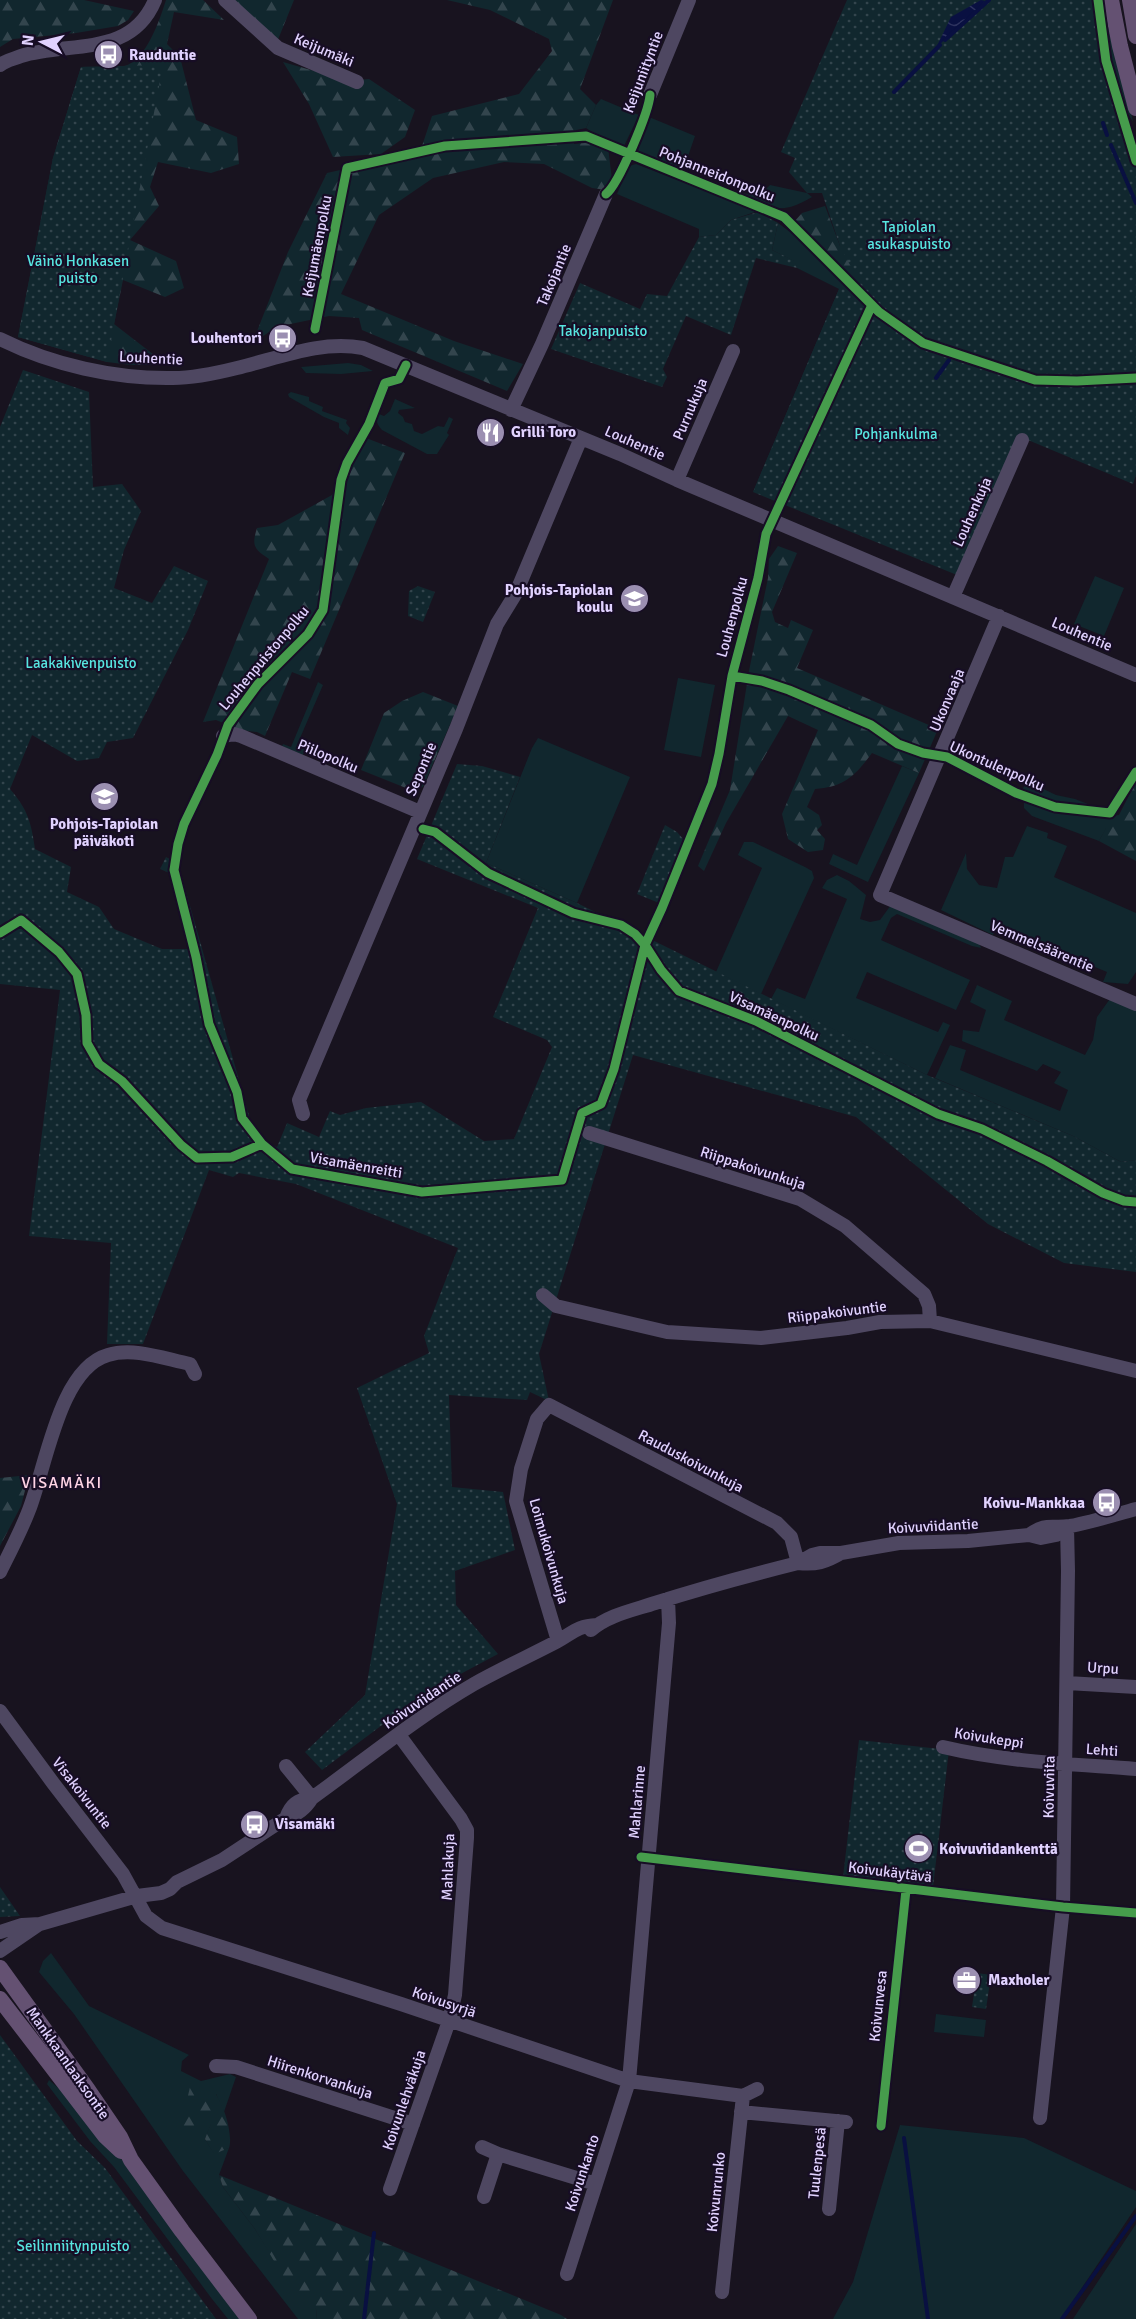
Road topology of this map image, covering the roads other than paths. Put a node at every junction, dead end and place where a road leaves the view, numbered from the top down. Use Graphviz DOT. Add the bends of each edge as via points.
graph roads {
  1 [pos="155,0"];
  2 [pos="225,0"];
  3 [pos="689,0"];
  4 [pos="1112,0"];
  5 [pos="1130,0"];
  6 [pos="1136,36"];
  7 [pos="0,65"];
  8 [pos="357,82"];
  9 [pos="650,95"];
  10 [pos="1135,102"];
  11 [pos="606,194"];
  12 [pos="0,339"];
  13 [pos="733,351"];
  14 [pos="511,410"];
  15 [pos="581,438"];
  16 [pos="1022,440"];
  17 [pos="677,480"];
  18 [pos="953,597"];
  19 [pos="999,616"];
  20 [pos="1136,675"];
  21 [pos="223,736"];
  22 [pos="420,812"];
  23 [pos="935,918"];
  24 [pos="1136,1004"];
  25 [pos="303,1114"];
  26 [pos="589,1133"];
  27 [pos="543,1295"];
  28 [pos="930,1321"];
  29 [pos="1136,1371"];
  30 [pos="195,1374"];
  31 [pos="549,1405"];
  32 [pos="1136,1509"];
  33 [pos="1066,1527"];
  34 [pos="798,1563"];
  35 [pos="0,1572"];
  36 [pos="668,1599"];
  37 [pos="558,1641"];
  38 [pos="1067,1683"];
  39 [pos="1136,1687"];
  40 [pos="0,1711"];
  41 [pos="399,1735"];
  42 [pos="943,1747"];
  43 [pos="1066,1764"];
  44 [pos="286,1766"];
  45 [pos="1136,1769"];
  46 [pos="312,1798"];
  47 [pos="137,1896"];
  48 [pos="40,1924"];
  49 [pos="0,1932"];
  50 [pos="0,1951"];
  51 [pos="0,1968"];
  52 [pos="0,1999"];
  53 [pos="449,2021"];
  54 [pos="216,2067"];
  55 [pos="629,2081"];
  56 [pos="757,2089"];
  57 [pos="743,2096"];
  58 [pos="741,2112"];
  59 [pos="1040,2118"];
  60 [pos="413,2124"];
  61 [pos="482,2147"];
  62 [pos="498,2154"];
  63 [pos="131,2160"];
  64 [pos="596,2184"];
  65 [pos="390,2188"];
  66 [pos="484,2198"];
  67 [pos="829,2209"];
  68 [pos="567,2274"];
  69 [pos="722,2292"];
  70 [pos="249,2319"];
  1 -- 7 [label="street" via="144,21 125,36 30,53"];
  2 -- 8 [label="street, Keijumäki" via="278,48"];
  3 -- 9 [label="street, Keijuniityntie"];
  4 -- 10 [label="main road" via="1119,46"];
  5 -- 6 [label="main road"];
  11 -- 14 [label="street, Takojantie"];
  12 -- 14 [label="street, Louhentie" via="66,364 123,375 167,378 237,368 323,346 349,345"];
  13 -- 17 [label="street, Purnukuja"];
  14 -- 15 [label="street, Louhentie"];
  15 -- 17 [label="street, Louhentie"];
  15 -- 22 [label="street, Sepontie" via="516,593 497,624"];
  16 -- 18 [label="street, Louhenkuja"];
  17 -- 18 [label="street, Louhentie"];
  18 -- 19 [label="street, Louhentie"];
  19 -- 20 [label="street, Louhentie"];
  19 -- 23 [label="street, Ukonvaaja" via="880,895"];
  21 -- 22 [label="street, Piilopolku" via="240,736"];
  22 -- 25 [label="street, Sepontie" via="299,1100"];
  23 -- 24 [label="street, Vemmelsäärentie"];
  26 -- 28 [label="street, Riippakoivunkuja" via="800,1199 845,1226 924,1294"];
  27 -- 28 [label="street, Riippakoivuntie" via="556,1306 667,1332 761,1338 880,1322"];
  28 -- 29 [label="street, Riippakoivuntie"];
  30 -- 35 [label="street" via="190,1364 134,1353 108,1355 92,1362 69,1392 29,1509"];
  31 -- 34 [label="street, Rauduskoivunkuja" via="777,1523 791,1537"];
  31 -- 37 [label="street, Loimukoivunkuja" via="537,1419 521,1469 516,1501"];
  32 -- 33 [label="street, Koivuviidantie"];
  33 -- 34 [label="street, Koivuviidantie" via="1039,1528 1029,1535 899,1543 819,1553"];
  33 -- 38 [label="street, Koivuviita"];
  34 -- 36 [label="street, Koivuviidantie"];
  36 -- 37 [label="street, Koivuviidantie" via="597,1624 586,1634"];
  36 -- 55 [label="street, Mahlarinne"];
  37 -- 41 [label="street, Koivuviidantie" via="473,1685"];
  38 -- 39 [label="street, Urpu"];
  38 -- 43 [label="street, Koivuviita"];
  40 -- 47 [label="street, Visakoivuntie"];
  41 -- 46 [label="street, Koivuviidantie"];
  41 -- 53 [label="street, Mahlakuja" via="467,1830 455,1995"];
  42 -- 43 [label="street, Koivukeppi" via="970,1754"];
  43 -- 45 [label="street, Lehti"];
  43 -- 59 [label="street, Koivuviita" via="1063,1907"];
  44 -- 46 [label="street"];
  46 -- 47 [label="street, Koivuviidantie" via="296,1815 222,1860 177,1882 151,1886"];
  47 -- 48 [label="street, Koivuviidantie"];
  47 -- 53 [label="street, Koivusyrjä" via="146,1916 162,1928"];
  48 -- 49 [label="street, Koivuviidantie"];
  48 -- 50 [label="street, Koivuviidantie"];
  51 -- 63 [label="main road, Mankkaanlaaksontie" via="88,2090"];
  52 -- 63 [label="main road, Mankkaanlaaksontie" via="105,2136"];
  53 -- 55 [label="street, Koivusyrjä"];
  53 -- 60 [label="street, Koivunlehväkuja"];
  54 -- 60 [label="street, Hiirenkorvankuja" via="236,2067"];
  55 -- 57 [label="street, Koivusyrjä"];
  55 -- 64 [label="street, Koivunkanto"];
  56 -- 57 [label="street"];
  57 -- 58 [label="street, Koivunrunko"];
  58 -- 67 [label="street, Tuulenpesä" via="842,2122"];
  58 -- 69 [label="street, Koivunrunko"];
  60 -- 65 [label="street, Koivunlehväkuja"];
  61 -- 62 [label="street"];
  62 -- 64 [label="street"];
  62 -- 66 [label="street"];
  63 -- 70 [label="main road, Mankkaanlaaksontie"];
  64 -- 68 [label="street, Koivunkanto"];
}
